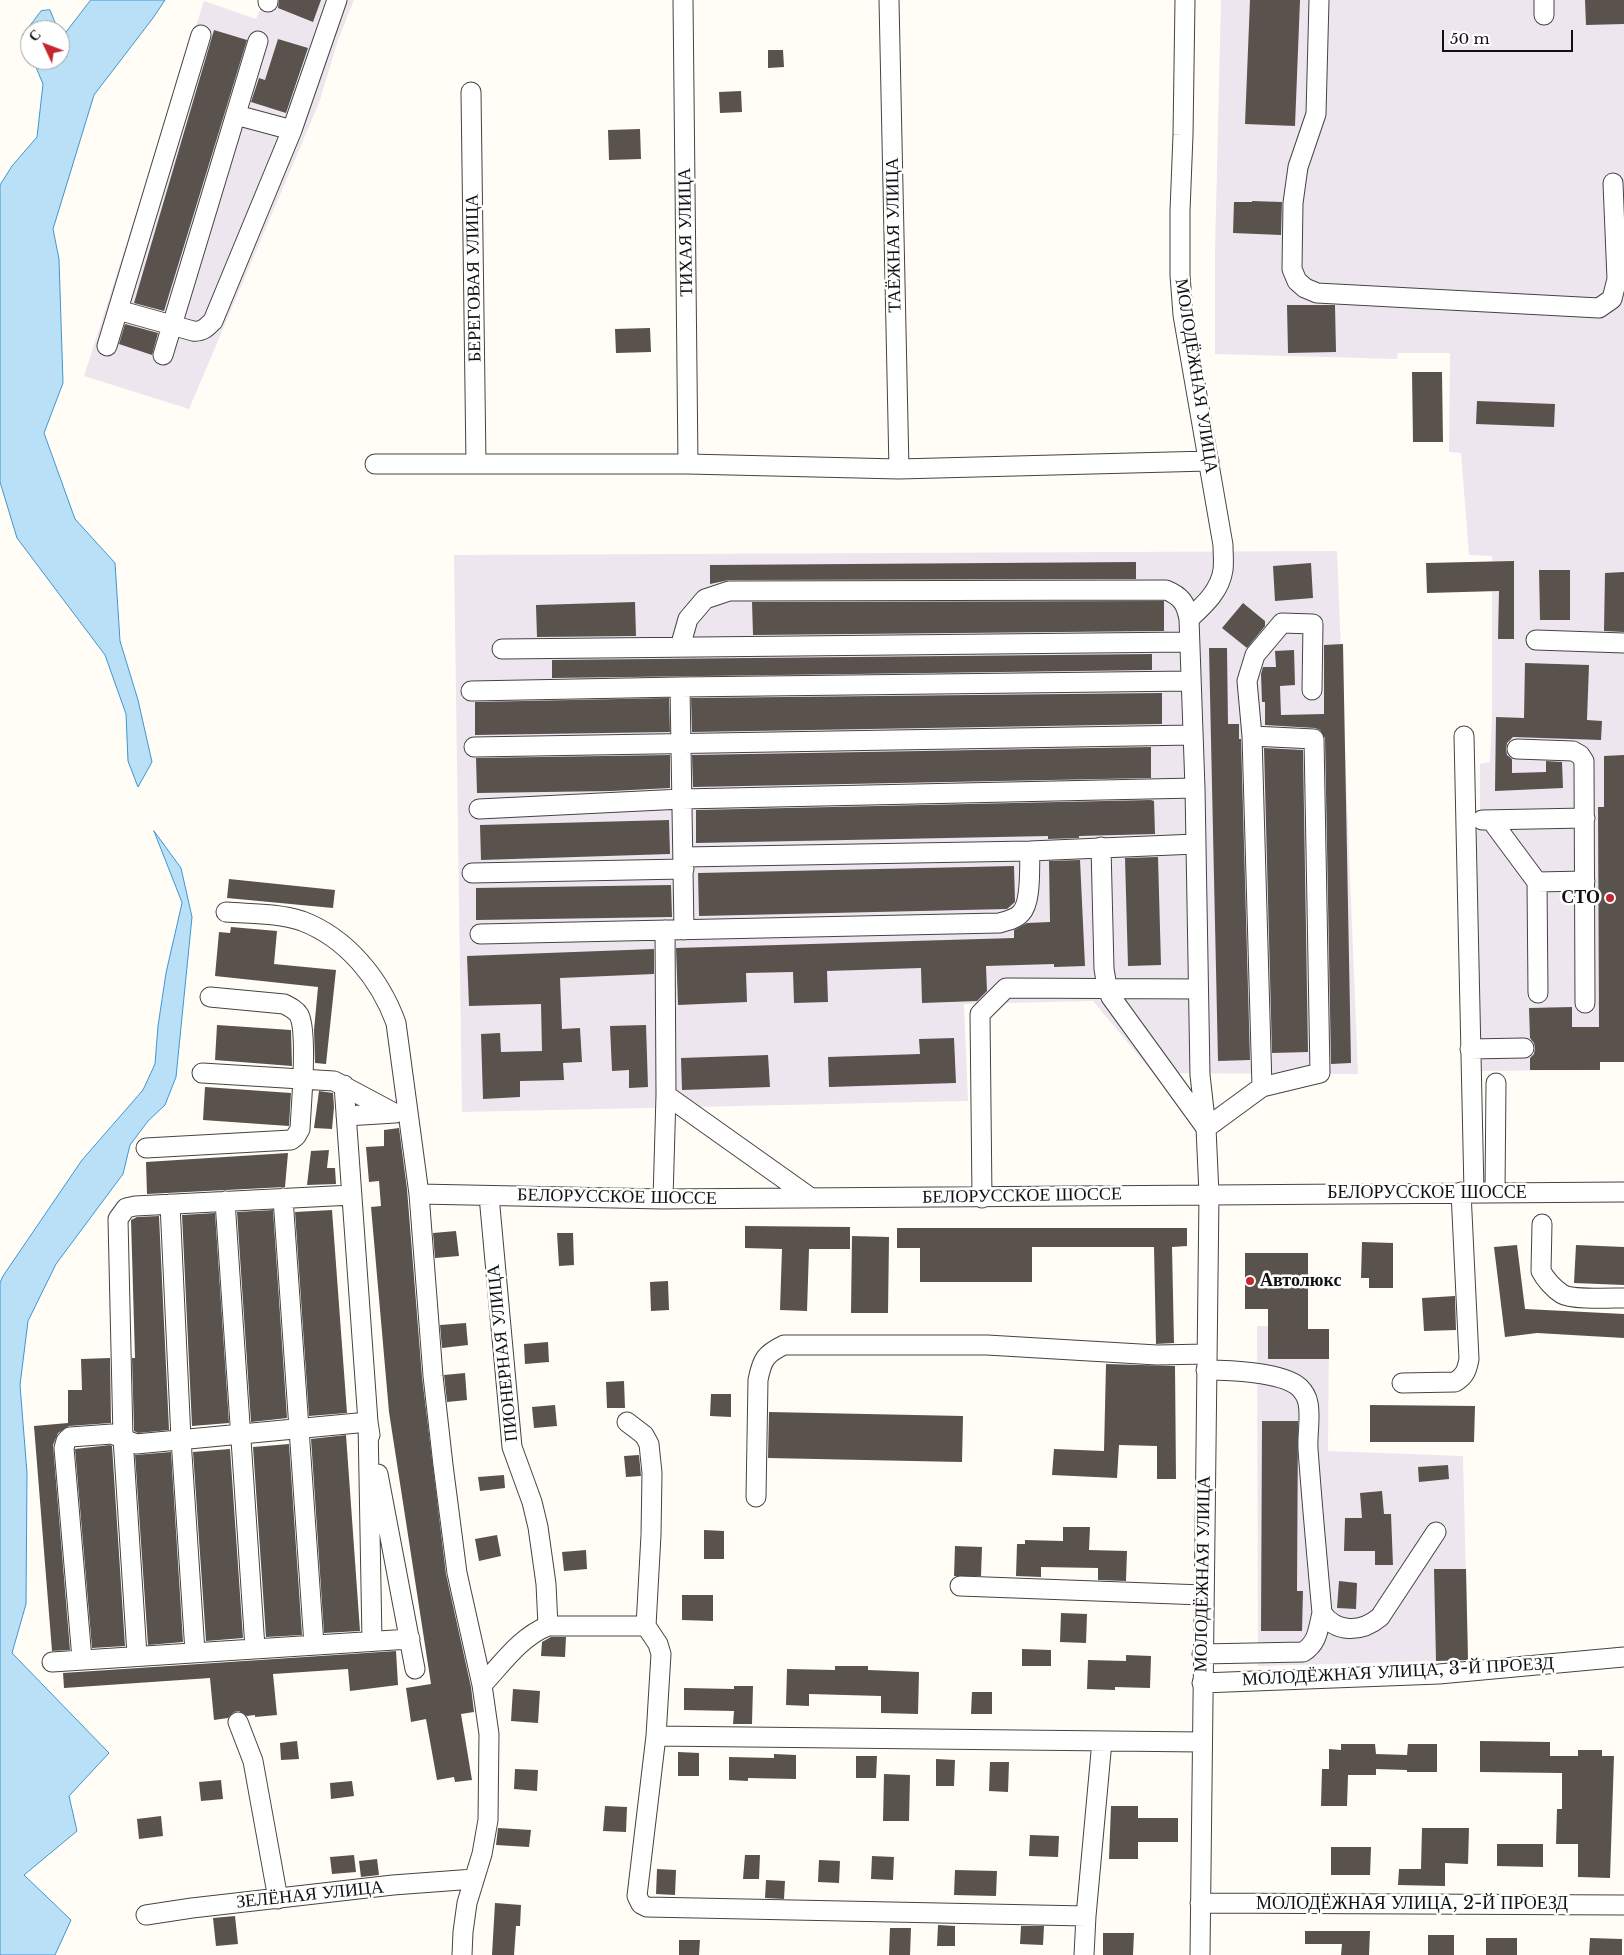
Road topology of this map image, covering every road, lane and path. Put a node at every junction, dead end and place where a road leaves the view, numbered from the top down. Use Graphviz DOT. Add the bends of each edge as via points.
graph roads {
  1 [pos="337,0"];
  2 [pos="683,0"];
  3 [pos="889,0"];
  4 [pos="1185,0"];
  5 [pos="1319,0"];
  6 [pos="201,35"];
  7 [pos="258,41"];
  8 [pos="471,92"];
  9 [pos="236,115"];
  10 [pos="292,130"];
  11 [pos="1613,183"];
  12 [pos="118,310"];
  13 [pos="172,325"];
  14 [pos="107,346"];
  15 [pos="163,354"];
  16 [pos="1209,461"];
  17 [pos="375,464"];
  18 [pos="476,464"];
  19 [pos="688,464"];
  20 [pos="899,469"];
  21 [pos="1189,619"];
  22 [pos="1536,640"];
  23 [pos="1189,642"];
  24 [pos="1624,643"];
  25 [pos="680,647"];
  26 [pos="502,649"];
  27 [pos="1191,681"];
  28 [pos="680,687"];
  29 [pos="1312,690"];
  30 [pos="471,691"];
  31 [pos="1193,735"];
  32 [pos="1252,736"];
  33 [pos="1464,736"];
  34 [pos="681,744"];
  35 [pos="474,747"];
  36 [pos="1517,750"];
  37 [pos="1195,788"];
  38 [pos="682,799"];
  39 [pos="478,809"];
  40 [pos="1585,818"];
  41 [pos="1466,820"];
  42 [pos="1491,820"];
  43 [pos="1196,844"];
  44 [pos="1101,847"];
  45 [pos="1030,851"];
  46 [pos="684,863"];
  47 [pos="472,873"];
  48 [pos="1585,881"];
  49 [pos="1537,882"];
  50 [pos="226,912"];
  51 [pos="665,930"];
  52 [pos="684,930"];
  53 [pos="480,934"];
  54 [pos="1107,987"];
  55 [pos="1198,989"];
  56 [pos="1538,993"];
  57 [pos="210,997"];
  58 [pos="1586,1003"];
  59 [pos="1524,1048"];
  60 [pos="1470,1049"];
  61 [pos="202,1073"];
  62 [pos="303,1078"];
  63 [pos="1496,1083"];
  64 [pos="344,1085"];
  65 [pos="1262,1087"];
  66 [pos="666,1095"];
  67 [pos="401,1113"];
  68 [pos="346,1116"];
  69 [pos="1206,1128"];
  70 [pos="146,1148"];
  71 [pos="1467,1192"];
  72 [pos="1495,1192"];
  73 [pos="1624,1192"];
  74 [pos="419,1194"];
  75 [pos="1208,1194"];
  76 [pos="352,1195"];
  77 [pos="489,1196"];
  78 [pos="283,1198"];
  79 [pos="811,1198"];
  80 [pos="982,1198"];
  81 [pos="663,1199"];
  82 [pos="225,1201"];
  83 [pos="170,1204"];
  84 [pos="1542,1224"];
  85 [pos="1624,1298"];
  86 [pos="1206,1362"];
  87 [pos="1402,1384"];
  88 [pos="368,1422"];
  89 [pos="627,1422"];
  90 [pos="298,1428"];
  91 [pos="239,1434"];
  92 [pos="123,1438"];
  93 [pos="181,1440"];
  94 [pos="756,1497"];
  95 [pos="1436,1532"];
  96 [pos="960,1586"];
  97 [pos="1203,1595"];
  98 [pos="1322,1613"];
  99 [pos="548,1626"];
  100 [pos="646,1626"];
  101 [pos="410,1639"];
  102 [pos="372,1641"];
  103 [pos="314,1645"];
  104 [pos="255,1648"];
  105 [pos="195,1652"];
  106 [pos="1202,1654"];
  107 [pos="137,1655"];
  108 [pos="1624,1657"];
  109 [pos="82,1659"];
  110 [pos="52,1662"];
  111 [pos="415,1669"];
  112 [pos="1202,1683"];
  113 [pos="482,1686"];
  114 [pos="238,1722"];
  115 [pos="656,1736"];
  116 [pos="1102,1741"];
  117 [pos="1201,1742"];
  118 [pos="474,1880"];
  119 [pos="278,1899"];
  120 [pos="1200,1903"];
  121 [pos="1624,1906"];
  122 [pos="146,1915"];
  123 [pos="1086,1916"];
  124 [pos="462,1955"];
  125 [pos="1084,1955"];
  126 [pos="1200,1955"];
  1 -- 10 [label="street"];
  2 -- 19 [label="street, ТИХАЯ УЛИЦА"];
  3 -- 20 [label="street, ТАЁЖНАЯ УЛИЦА"];
  4 -- 16 [label="street, МОЛОДЁЖНАЯ УЛИЦА" via="1180,275 1183,315"];
  5 -- 11 [label="street" via="1316,114 1298,168 1293,203 1292,269 1304,288 1317,293 1599,308 1612,299 1617,279"];
  6 -- 12 [label="street"];
  7 -- 9 [label="street"];
  8 -- 18 [label="street, БЕРЕГОВАЯ УЛИЦА"];
  9 -- 10 [label="street"];
  9 -- 13 [label="street"];
  10 -- 13 [label="street" via="212,321 199,332"];
  12 -- 13 [label="street"];
  12 -- 14 [label="street"];
  13 -- 15 [label="street"];
  16 -- 20 [label="street"];
  16 -- 21 [label="street, МОЛОДЁЖНАЯ УЛИЦА" via="1223,545 1223,570 1209,599"];
  17 -- 18 [label="street"];
  18 -- 19 [label="street"];
  19 -- 20 [label="street"];
  21 -- 23 [label="street, МОЛОДЁЖНАЯ УЛИЦА"];
  21 -- 25 [label="street" via="1182,600 1166,590 729,591 705,599 688,619"];
  22 -- 24 [label="street"];
  23 -- 25 [label="street"];
  23 -- 27 [label="street, МОЛОДЁЖНАЯ УЛИЦА"];
  25 -- 26 [label="street"];
  27 -- 28 [label="street"];
  27 -- 31 [label="street, МОЛОДЁЖНАЯ УЛИЦА"];
  28 -- 30 [label="street"];
  28 -- 34 [label="street"];
  29 -- 32 [label="street" via="1313,624 1282,623 1255,655 1247,681"];
  31 -- 34 [label="street"];
  31 -- 37 [label="street, МОЛОДЁЖНАЯ УЛИЦА"];
  32 -- 65 [label="street"];
  32 -- 65 [label="street" via="1314,739 1320,1073"];
  33 -- 41 [label="street"];
  34 -- 35 [label="street"];
  34 -- 38 [label="street"];
  36 -- 40 [label="street" via="1573,751 1580,755 1584,761"];
  37 -- 38 [label="street"];
  37 -- 43 [label="street, МОЛОДЁЖНАЯ УЛИЦА"];
  38 -- 39 [label="street"];
  38 -- 46 [label="street"];
  40 -- 42 [label="street"];
  40 -- 48 [label="street"];
  41 -- 42 [label="street"];
  41 -- 60 [label="street"];
  42 -- 49 [label="street"];
  43 -- 44 [label="street"];
  43 -- 55 [label="street, МОЛОДЁЖНАЯ УЛИЦА"];
  44 -- 45 [label="street"];
  44 -- 54 [label="street"];
  45 -- 46 [label="street"];
  45 -- 52 [label="street" via="1027,904 1022,913 999,923"];
  46 -- 47 [label="street"];
  46 -- 52 [label="street"];
  48 -- 49 [label="street"];
  48 -- 58 [label="street"];
  49 -- 56 [label="street"];
  50 -- 67 [label="street" via="301,921 325,933 358,960 389,1004 396,1023"];
  51 -- 52 [label="street"];
  51 -- 53 [label="street"];
  51 -- 66 [label="street"];
  54 -- 55 [label="street"];
  54 -- 69 [label="street"];
  54 -- 80 [label="street" via="1006,988 980,1014"];
  55 -- 69 [label="street, МОЛОДЁЖНАЯ УЛИЦА" via="1200,1075"];
  57 -- 62 [label="street" via="284,1004 293,1008 302,1025"];
  59 -- 60 [label="street"];
  60 -- 71 [label="street"];
  61 -- 62 [label="street"];
  62 -- 64 [label="street" via="334,1080"];
  62 -- 70 [label="street" via="300,1129 290,1140"];
  63 -- 72 [label="street"];
  64 -- 67 [label="street"];
  64 -- 68 [label="street"];
  65 -- 69 [label="street"];
  66 -- 79 [label="street"];
  66 -- 81 [label="street"];
  67 -- 68 [label="street"];
  67 -- 74 [label="street"];
  68 -- 76 [label="street"];
  69 -- 75 [label="street, МОЛОДЁЖНАЯ УЛИЦА"];
  71 -- 72 [label="street, БЕЛОРУССКОЕ ШОССЕ"];
  71 -- 75 [label="street, БЕЛОРУССКОЕ ШОССЕ"];
  71 -- 87 [label="street" via="1467,1371 1455,1382"];
  72 -- 73 [label="street, БЕЛОРУССКОЕ ШОССЕ"];
  74 -- 77 [label="street, БЕЛОРУССКОЕ ШОССЕ"];
  74 -- 113 [label="street" via="442,1465 458,1573"];
  75 -- 80 [label="street, БЕЛОРУССКОЕ ШОССЕ"];
  75 -- 86 [label="street, МОЛОДЁЖНАЯ УЛИЦА"];
  76 -- 78 [label="street"];
  76 -- 88 [label="street"];
  77 -- 81 [label="street, БЕЛОРУССКОЕ ШОССЕ"];
  77 -- 99 [label="street, ПИОНЕРНАЯ УЛИЦА" via="510,1438 538,1527"];
  78 -- 82 [label="street"];
  78 -- 90 [label="street"];
  79 -- 80 [label="street, БЕЛОРУССКОЕ ШОССЕ"];
  79 -- 81 [label="street, БЕЛОРУССКОЕ ШОССЕ"];
  82 -- 83 [label="street"];
  82 -- 91 [label="street"];
  83 -- 92 [label="street" via="126,1208 118,1219"];
  83 -- 93 [label="street"];
  84 -- 85 [label="street" via="1541,1271 1558,1291 1568,1296"];
  86 -- 94 [label="street" via="1157,1355 987,1345 784,1345 764,1358 758,1380"];
  86 -- 97 [label="street, МОЛОДЁЖНАЯ УЛИЦА"];
  86 -- 98 [label="street" via="1290,1381 1305,1394"];
  88 -- 90 [label="street"];
  88 -- 101 [label="street"];
  88 -- 102 [label="street"];
  89 -- 100 [label="street" via="644,1435 649,1444 651,1463"];
  90 -- 91 [label="street"];
  90 -- 103 [label="street"];
  91 -- 93 [label="street"];
  91 -- 104 [label="street"];
  92 -- 93 [label="street" via="136,1444"];
  92 -- 107 [label="street"];
  92 -- 109 [label="street" via="112,1434 70,1437 64,1448"];
  93 -- 105 [label="street"];
  95 -- 98 [label="street" via="1380,1617 1372,1624 1342,1628 1334,1626"];
  96 -- 97 [label="street"];
  97 -- 106 [label="street, МОЛОДЁЖНАЯ УЛИЦА"];
  98 -- 106 [label="street" via="1317,1637 1312,1647 1303,1652"];
  99 -- 100 [label="street"];
  99 -- 113 [label="street" via="524,1640"];
  100 -- 115 [label="street" via="661,1654"];
  101 -- 102 [label="street"];
  101 -- 111 [label="street"];
  102 -- 103 [label="street"];
  103 -- 104 [label="street"];
  104 -- 105 [label="street"];
  105 -- 107 [label="street"];
  106 -- 112 [label="street, МОЛОДЁЖНАЯ УЛИЦА"];
  107 -- 109 [label="street"];
  108 -- 112 [label="street, МОЛОДЁЖНАЯ УЛИЦА, 3-Й ПРОЕЗД" via="1439,1674"];
  109 -- 110 [label="street"];
  112 -- 117 [label="street, МОЛОДЁЖНАЯ УЛИЦА"];
  113 -- 118 [label="street" via="488,1734 488,1820"];
  114 -- 119 [label="street" via="253,1761"];
  115 -- 116 [label="street"];
  115 -- 123 [label="street" via="637,1896 647,1908"];
  116 -- 117 [label="street"];
  116 -- 123 [label="street"];
  117 -- 120 [label="street, МОЛОДЁЖНАЯ УЛИЦА"];
  118 -- 119 [label="street, ЗЕЛЁНАЯ УЛИЦА"];
  118 -- 124 [label="street" via="467,1903"];
  119 -- 122 [label="street, ЗЕЛЁНАЯ УЛИЦА"];
  120 -- 121 [label="street, МОЛОДЁЖНАЯ УЛИЦА, 2-Й ПРОЕЗД"];
  120 -- 126 [label="street, МОЛОДЁЖНАЯ УЛИЦА"];
  123 -- 125 [label="street"];
}
